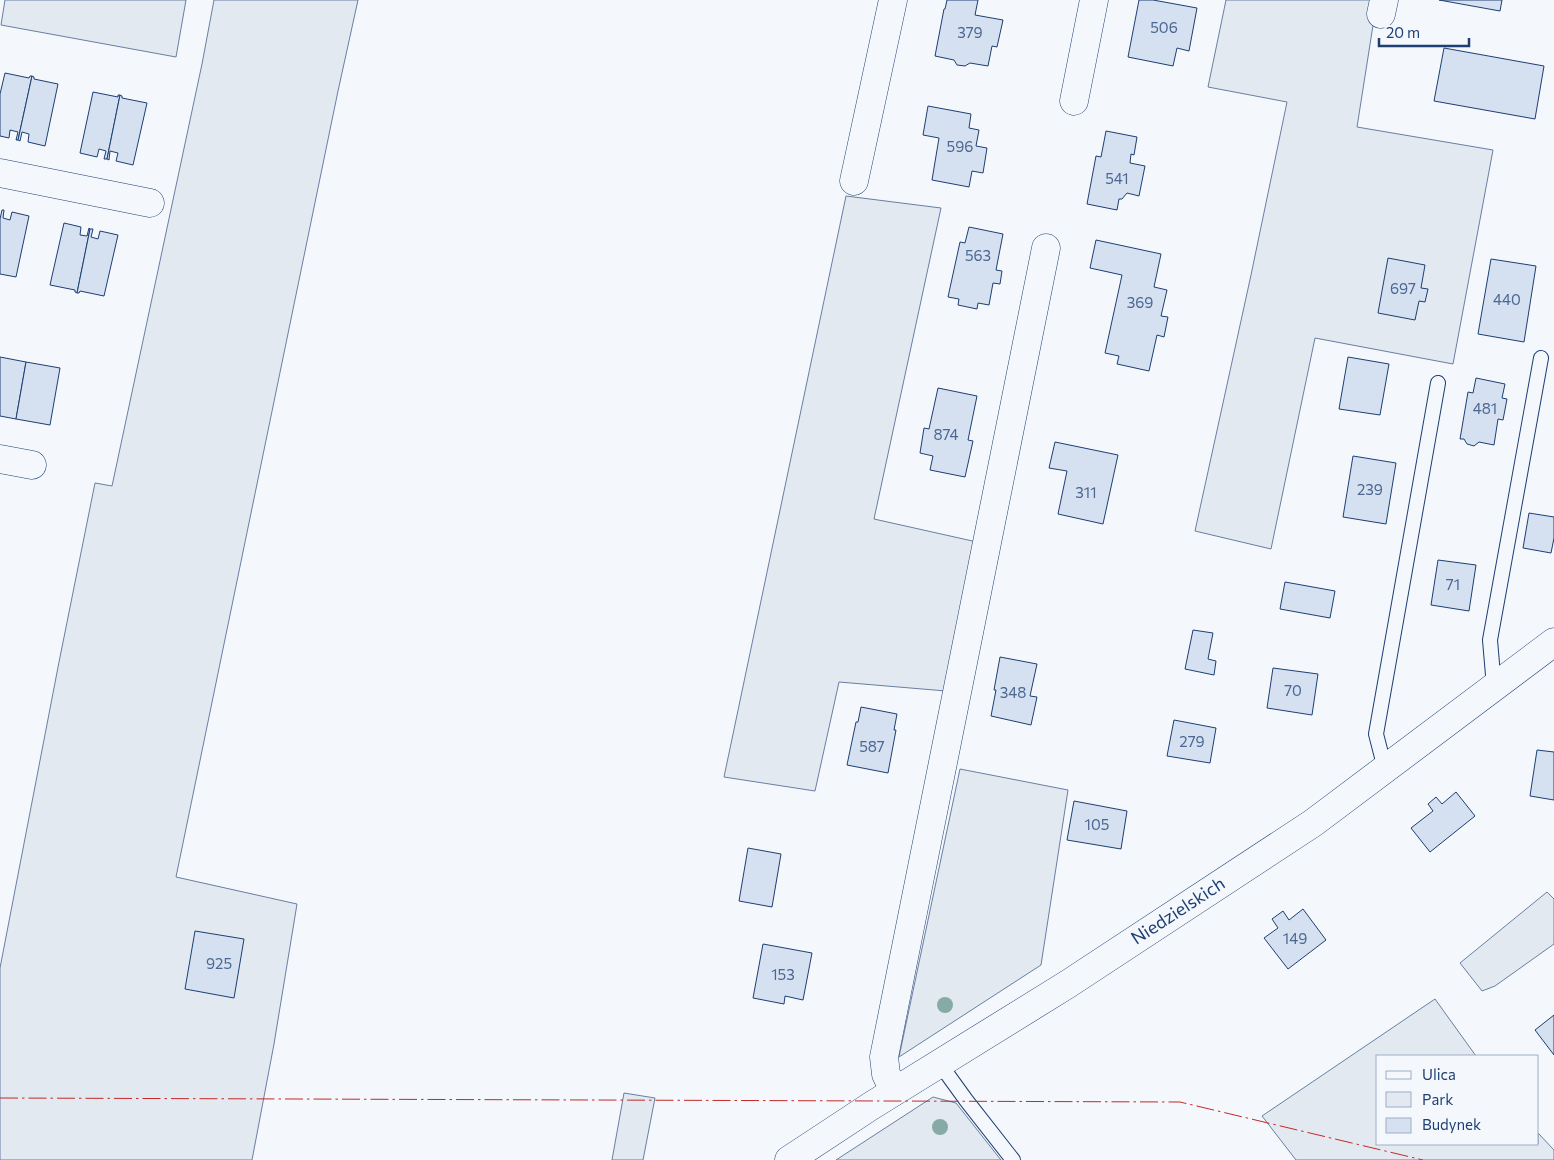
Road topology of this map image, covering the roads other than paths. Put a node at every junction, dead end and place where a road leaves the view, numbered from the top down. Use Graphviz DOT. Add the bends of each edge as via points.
graph roads {
  1 [pos="893,0"];
  2 [pos="1094,0"];
  3 [pos="1074,101"];
  4 [pos="0,173"];
  5 [pos="854,181"];
  6 [pos="150,203"];
  7 [pos="1046,248"];
  8 [pos="1541,358"];
  9 [pos="1438,383"];
  10 [pos="0,459"];
  11 [pos="32,466"];
  12 [pos="1554,642"];
  13 [pos="1494,687"];
  14 [pos="1385,769"];
  15 [pos="940,1064"];
  16 [pos="894,1091"];
  17 [pos="789,1160"];
  18 [pos="1014,1160"];
  1 -- 5 [label="street"];
  2 -- 3 [label="street"];
  4 -- 6 [label="street"];
  7 -- 16 [label="street" via="884,1057 886,1074"];
  8 -- 13 [label="lane" via="1490,640"];
  9 -- 14 [label="lane" via="1376,734"];
  10 -- 11 [label="street"];
  12 -- 13 [label="street, Niedzielskich"];
  13 -- 14 [label="street, Niedzielskich"];
  14 -- 15 [label="street, Niedzielskich" via="1313,823"];
  15 -- 16 [label="street, Niedzielskich"];
  15 -- 18 [label="lane"];
  16 -- 17 [label="street, Niedzielskich"];
}
